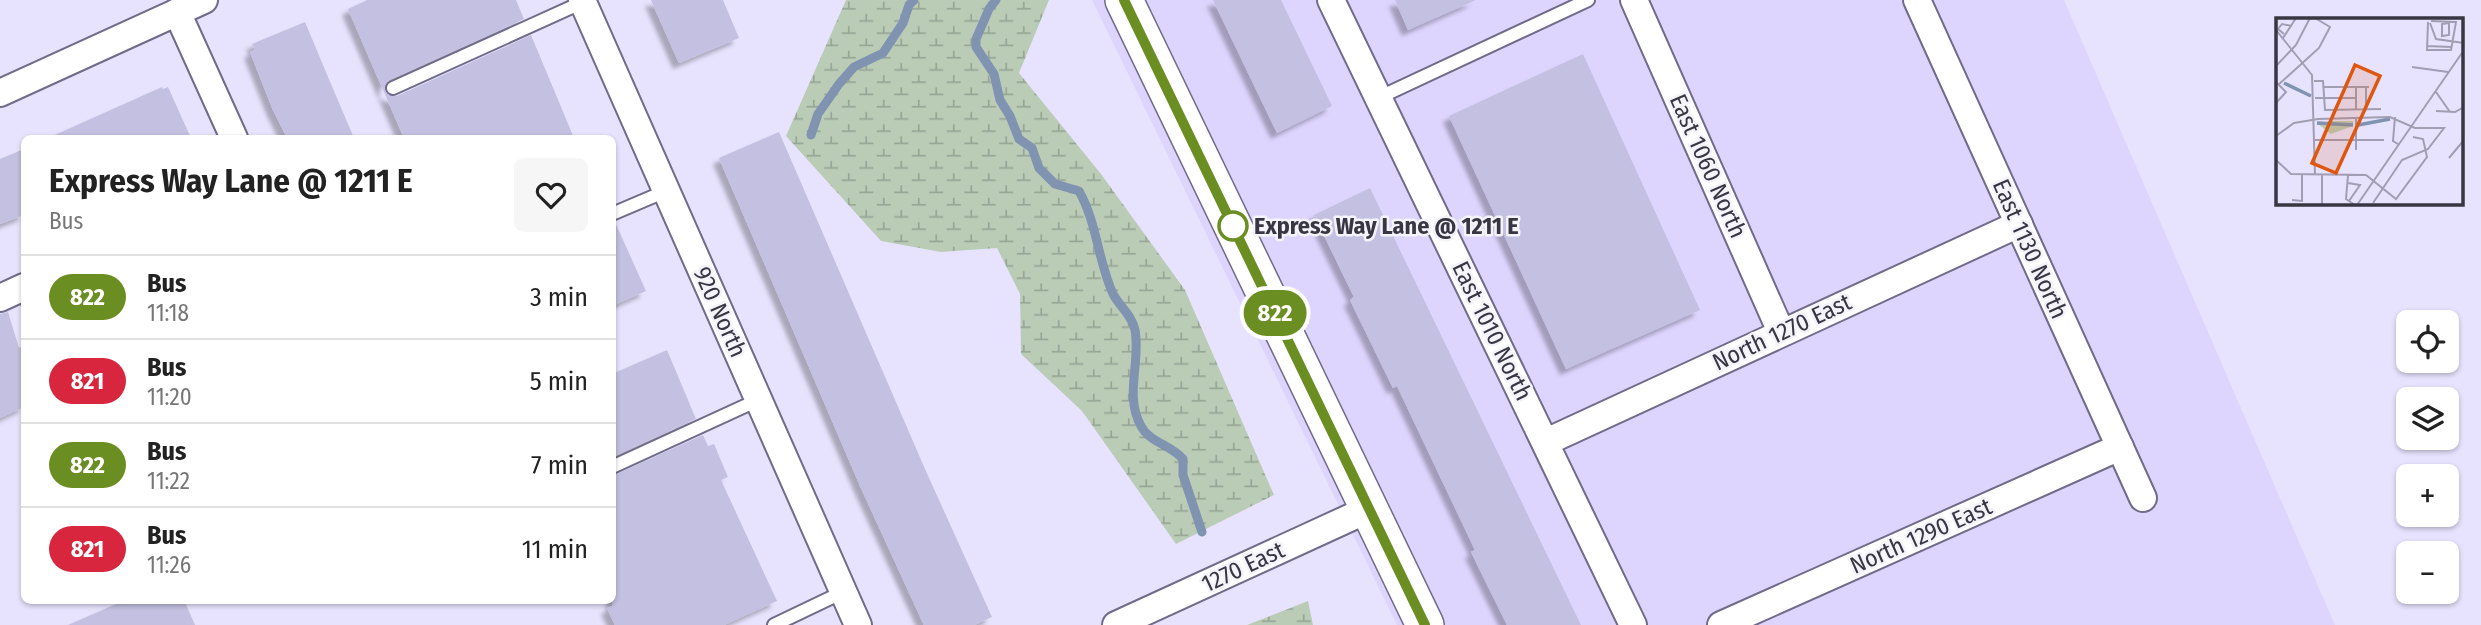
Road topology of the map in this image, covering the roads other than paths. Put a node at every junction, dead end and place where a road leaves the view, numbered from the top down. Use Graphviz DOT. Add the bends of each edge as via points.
graph roads {
  1 [pos="204,0"];
  2 [pos="1124,0"];
  3 [pos="1331,0"];
  4 [pos="1588,0"];
  5 [pos="1634,0"];
  6 [pos="1917,0"];
  7 [pos="582,1"];
  8 [pos="177,12"];
  9 [pos="393,88"];
  10 [pos="0,93"];
  11 [pos="1378,97"];
  12 [pos="233,135"];
  13 [pos="666,191"];
  14 [pos="616,212"];
  15 [pos="2019,224"];
  16 [pos="21,288"];
  17 [pos="0,298"];
  18 [pos="1781,332"];
  19 [pos="758,400"];
  20 [pos="1546,442"];
  21 [pos="2120,447"];
  22 [pos="616,465"];
  23 [pos="2143,498"];
  24 [pos="1369,509"];
  25 [pos="843,592"];
  26 [pos="774,625"];
  27 [pos="858,625"];
  28 [pos="1116,625"];
  29 [pos="1425,625"];
  30 [pos="1633,625"];
  31 [pos="1721,625"];
  1 -- 8 [label="street"];
  2 -- 24 [label="street"];
  3 -- 11 [label="street, East 1010 North"];
  4 -- 11 [label="lane"];
  5 -- 18 [label="street, East 1060 North"];
  6 -- 15 [label="street, East 1130 North"];
  7 -- 9 [label="lane"];
  7 -- 13 [label="street, 920 North"];
  8 -- 10 [label="street"];
  8 -- 12 [label="street"];
  11 -- 20 [label="street, East 1010 North"];
  13 -- 14 [label="lane"];
  13 -- 19 [label="street, 920 North"];
  15 -- 18 [label="street, North 1270 East"];
  15 -- 21 [label="street, East 1130 North"];
  16 -- 17 [label="street"];
  18 -- 20 [label="street, North 1270 East"];
  19 -- 22 [label="lane"];
  19 -- 25 [label="street, 920 North"];
  20 -- 30 [label="street, East 1010 North"];
  21 -- 23 [label="street, East 1130 North"];
  21 -- 31 [label="street, North 1290 East"];
  24 -- 28 [label="street, 1270 East"];
  24 -- 29 [label="street"];
  25 -- 26 [label="lane"];
  25 -- 27 [label="street, 920 North"];
}
